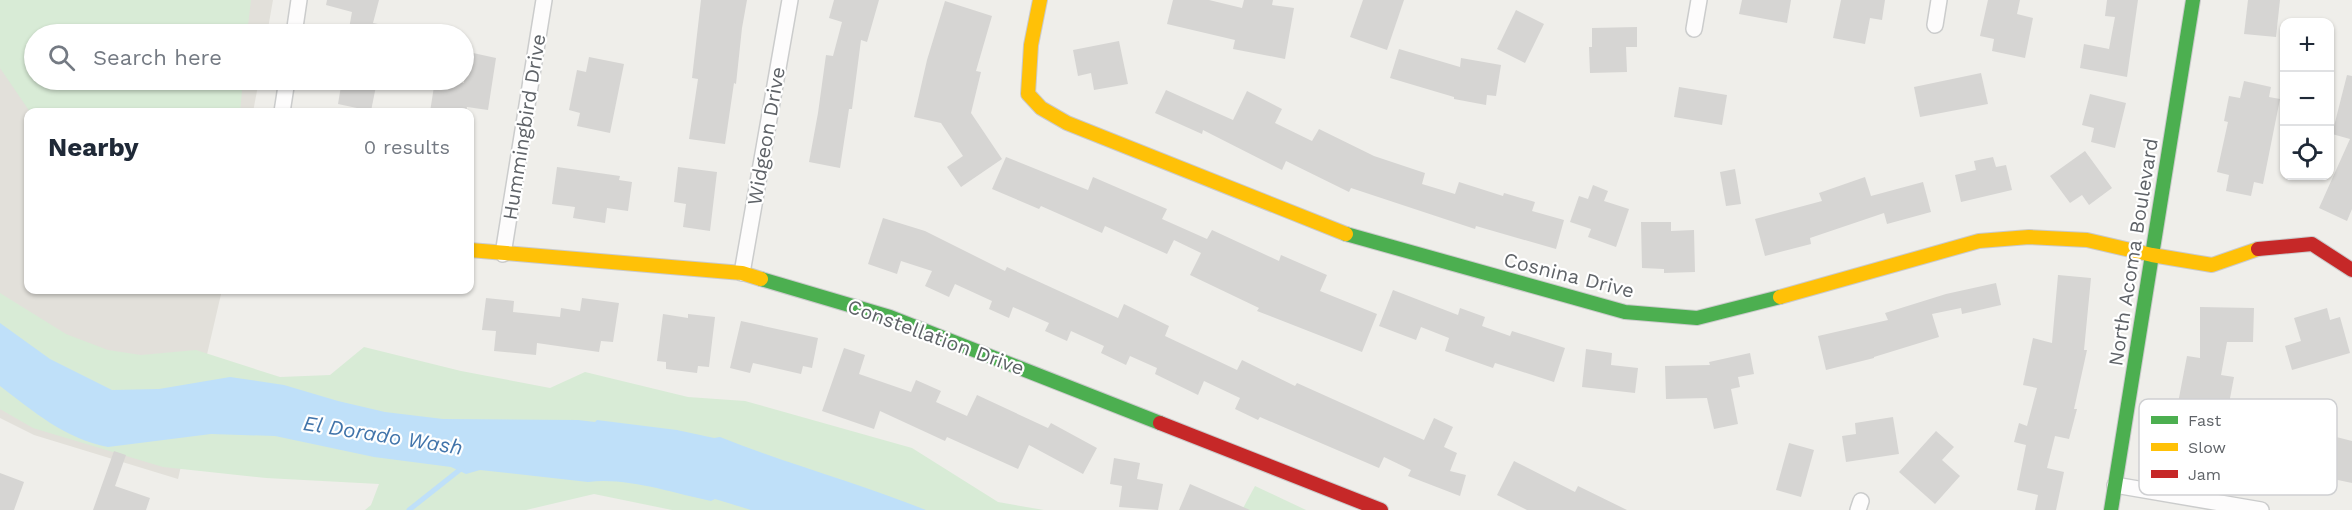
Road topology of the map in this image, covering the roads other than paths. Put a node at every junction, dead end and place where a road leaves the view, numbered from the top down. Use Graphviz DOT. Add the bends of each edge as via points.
graph roads {
  1 [pos="299,0"];
  2 [pos="544,0"];
  3 [pos="790,0"];
  4 [pos="1040,0"];
  5 [pos="1699,0"];
  6 [pos="1939,0"];
  7 [pos="2193,0"];
  8 [pos="295,24"];
  9 [pos="1935,25"];
  10 [pos="1694,29"];
  11 [pos="285,90"];
  12 [pos="283,108"];
  13 [pos="474,250"];
  14 [pos="503,254"];
  15 [pos="2152,255"];
  16 [pos="2352,270"];
  17 [pos="742,273"];
  18 [pos="2115,485"];
  19 [pos="2139,489"];
  20 [pos="2173,495"];
  21 [pos="1381,510"];
  22 [pos="2111,510"];
  23 [pos="2261,510"];
  1 -- 8 [label="street"];
  2 -- 14 [label="street, Hummingbird Drive"];
  3 -- 17 [label="street, Widgeon Drive"];
  4 -- 15 [label="street, Cosnina Drive" via="1031,45 1028,94 1041,108 1067,123 1355,238 1625,312 1697,318 1979,241 2029,237 2087,240"];
  5 -- 10 [label="street"];
  6 -- 9 [label="street"];
  7 -- 15 [label="street, North Acoma Boulevard"];
  11 -- 12 [label="street"];
  13 -- 14 [label="street, Constellation Drive"];
  14 -- 17 [label="street, Constellation Drive"];
  15 -- 16 [label="street, Cosnina Drive" via="2212,265 2265,247 2312,244"];
  15 -- 18 [label="street, North Acoma Boulevard"];
  17 -- 21 [label="street, Constellation Drive" via="890,317"];
  18 -- 19 [label="street"];
  18 -- 22 [label="street, North Acoma Boulevard"];
  20 -- 23 [label="street"];
}
